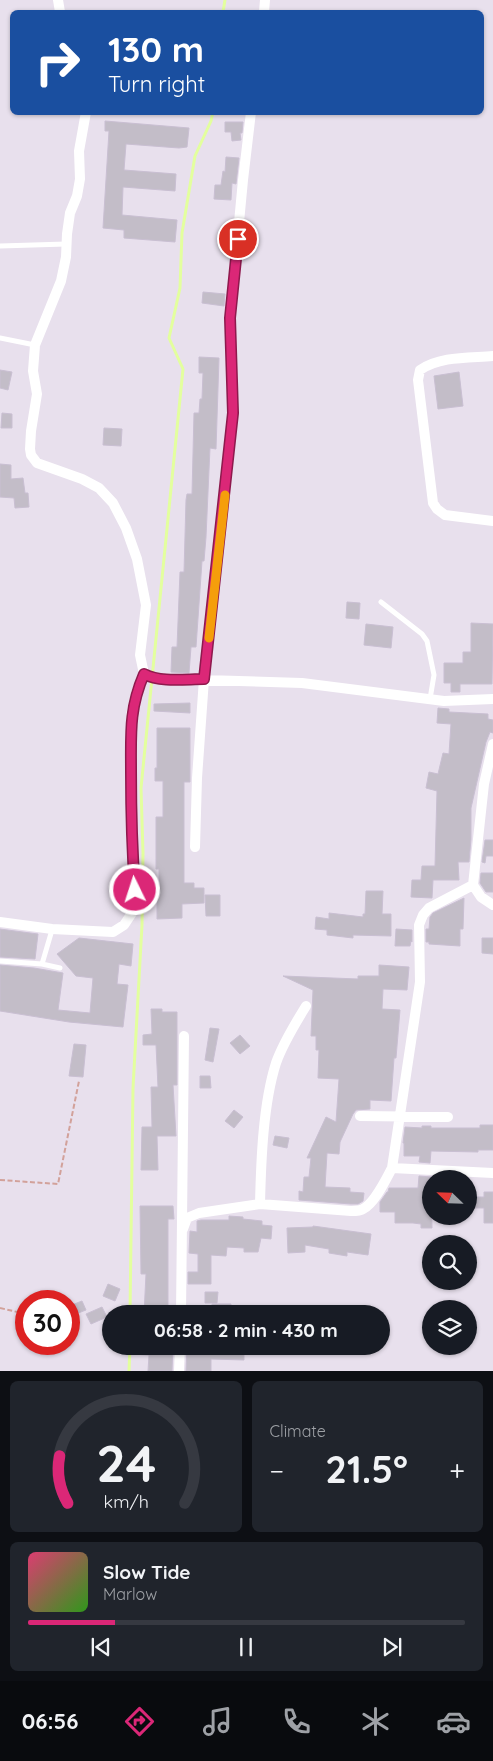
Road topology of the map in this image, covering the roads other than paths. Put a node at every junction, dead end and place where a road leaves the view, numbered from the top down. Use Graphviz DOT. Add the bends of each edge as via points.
graph roads {
  1 [pos="85,115"];
  2 [pos="251,115"];
  3 [pos="66,244"];
  4 [pos="0,246"];
  5 [pos="0,338"];
  6 [pos="35,345"];
  7 [pos="493,356"];
  8 [pos="493,521"];
  9 [pos="381,602"];
  10 [pos="147,675"];
  11 [pos="204,679"];
  12 [pos="430,699"];
  13 [pos="493,699"];
  14 [pos="493,744"];
  15 [pos="195,847"];
  16 [pos="473,885"];
  17 [pos="493,905"];
  18 [pos="0,922"];
  19 [pos="52,929"];
  20 [pos="0,960"];
  21 [pos="42,964"];
  22 [pos="60,968"];
  23 [pos="306,1006"];
  24 [pos="184,1036"];
  25 [pos="360,1116"];
  26 [pos="399,1116"];
  27 [pos="448,1117"];
  28 [pos="392,1168"];
  29 [pos="493,1173"];
  30 [pos="260,1204"];
  31 [pos="183,1229"];
  32 [pos="181,1305"];
  33 [pos="180,1355"];
  34 [pos="179,1371"];
  1 -- 3 [label="street" via="79,152 80,180 70,212"];
  2 -- 11 [label="street" via="230,318 233,413"];
  3 -- 4 [label="lane"];
  3 -- 6 [label="street" via="61,281"];
  5 -- 6 [label="lane"];
  6 -- 10 [label="street" via="33,371 37,394 31,455 37,463 99,488 113,504 126,528 137,559 146,605 140,654"];
  7 -- 8 [label="street" via="429,364 420,370 418,380 433,503 445,515"];
  9 -- 12 [label="lane" via="427,641 434,675"];
  10 -- 11 [label="street"];
  10 -- 19 [label="street" via="136,693 132,715 131,825 135,890 132,913 124,925 113,932"];
  11 -- 12 [label="street" via="302,682"];
  11 -- 15 [label="street"];
  12 -- 13 [label="street"];
  14 -- 16 [label="street" via="484,784"];
  16 -- 17 [label="street" via="481,897"];
  16 -- 26 [label="street" via="422,915 419,925 420,982"];
  18 -- 19 [label="street"];
  19 -- 21 [label="lane"];
  20 -- 21 [label="lane"];
  21 -- 22 [label="lane"];
  23 -- 30 [label="street" via="280,1056 272,1084 265,1124"];
  24 -- 31 [label="street"];
  25 -- 26 [label="street"];
  26 -- 27 [label="street"];
  26 -- 28 [label="street"];
  28 -- 29 [label="street"];
  28 -- 30 [label="street" via="368,1206 362,1210"];
  30 -- 31 [label="street" via="199,1212 187,1218"];
  31 -- 32 [label="street"];
  33 -- 34 [label="street"];
}
